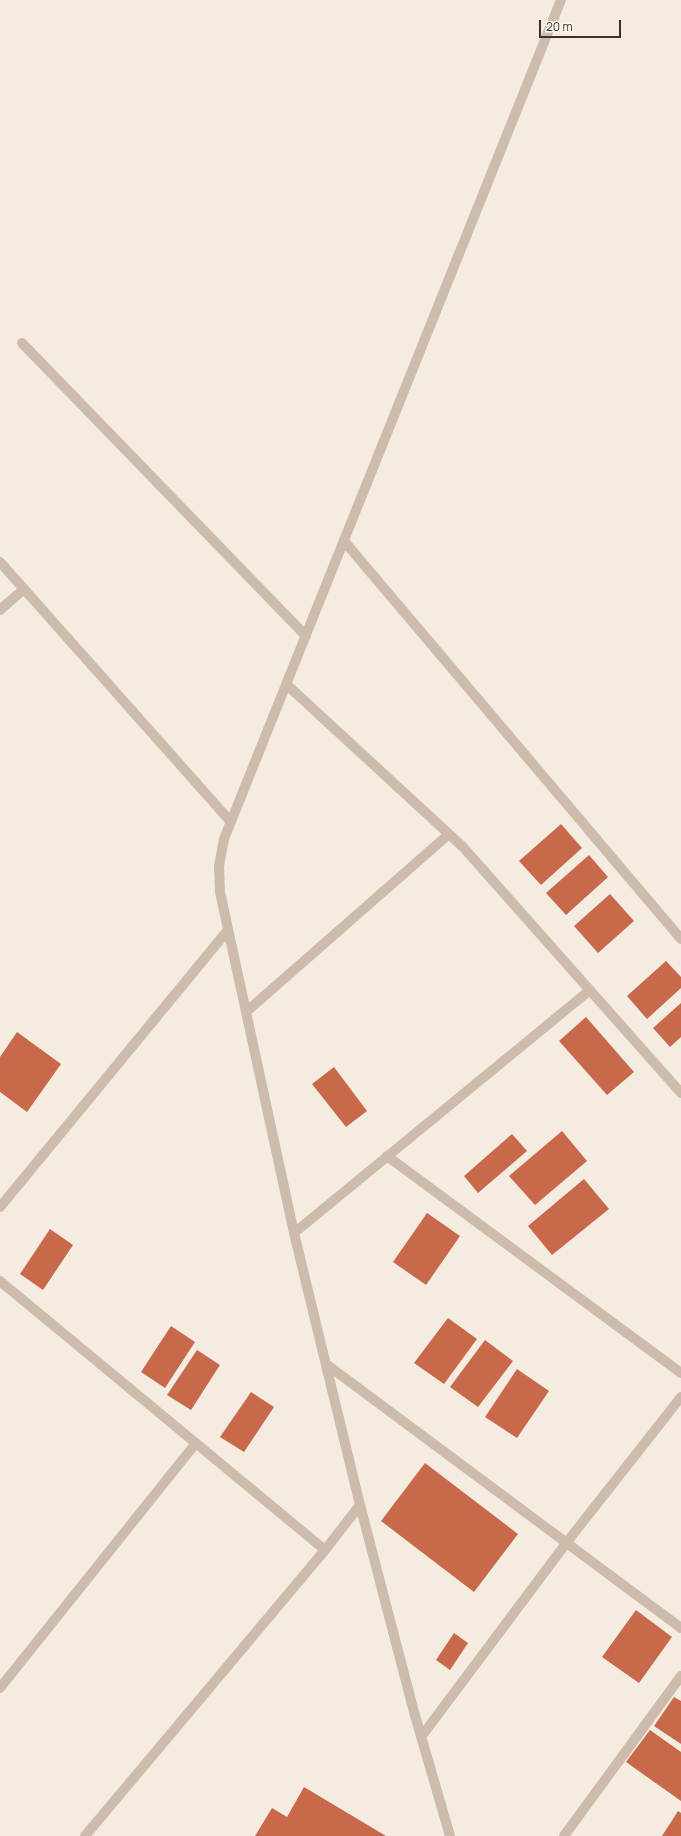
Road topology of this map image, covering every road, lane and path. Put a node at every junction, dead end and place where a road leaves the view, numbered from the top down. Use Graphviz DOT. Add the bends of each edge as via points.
graph roads {
  1 [pos="561,0"];
  2 [pos="22,343"];
  3 [pos="344,541"];
  4 [pos="0,562"];
  5 [pos="24,589"];
  6 [pos="0,610"];
  7 [pos="306,636"];
  8 [pos="286,684"];
  9 [pos="231,822"];
  10 [pos="448,834"];
  11 [pos="228,930"];
  12 [pos="681,939"];
  13 [pos="590,990"];
  14 [pos="246,1012"];
  15 [pos="681,1093"];
  16 [pos="387,1156"];
  17 [pos="0,1207"];
  18 [pos="294,1232"];
  19 [pos="0,1281"];
  20 [pos="326,1364"];
  21 [pos="681,1373"];
  22 [pos="681,1398"];
  23 [pos="196,1443"];
  24 [pos="360,1505"];
  25 [pos="567,1542"];
  26 [pos="325,1550"];
  27 [pos="681,1628"];
  28 [pos="681,1676"];
  29 [pos="0,1688"];
  30 [pos="421,1737"];
  31 [pos="85,1836"];
  32 [pos="450,1836"];
  33 [pos="564,1836"];
  1 -- 3 [label="street"];
  2 -- 7 [label="street"];
  3 -- 7 [label="street"];
  3 -- 12 [label="street"];
  4 -- 5 [label="street"];
  5 -- 6 [label="street"];
  5 -- 9 [label="street"];
  7 -- 8 [label="street"];
  8 -- 9 [label="street"];
  8 -- 10 [label="street"];
  9 -- 11 [label="street" via="224,839 219,866 220,892"];
  10 -- 13 [label="street" via="480,865"];
  10 -- 14 [label="street"];
  11 -- 14 [label="street"];
  11 -- 17 [label="street"];
  13 -- 15 [label="street"];
  13 -- 16 [label="street"];
  14 -- 18 [label="street"];
  16 -- 18 [label="street"];
  16 -- 21 [label="street"];
  18 -- 20 [label="street"];
  19 -- 23 [label="street"];
  20 -- 24 [label="street"];
  20 -- 25 [label="street"];
  22 -- 25 [label="street"];
  23 -- 26 [label="street"];
  23 -- 29 [label="street"];
  24 -- 26 [label="street"];
  24 -- 30 [label="street"];
  25 -- 27 [label="street"];
  25 -- 30 [label="street"];
  26 -- 31 [label="street"];
  28 -- 33 [label="street"];
  30 -- 32 [label="street"];
}
